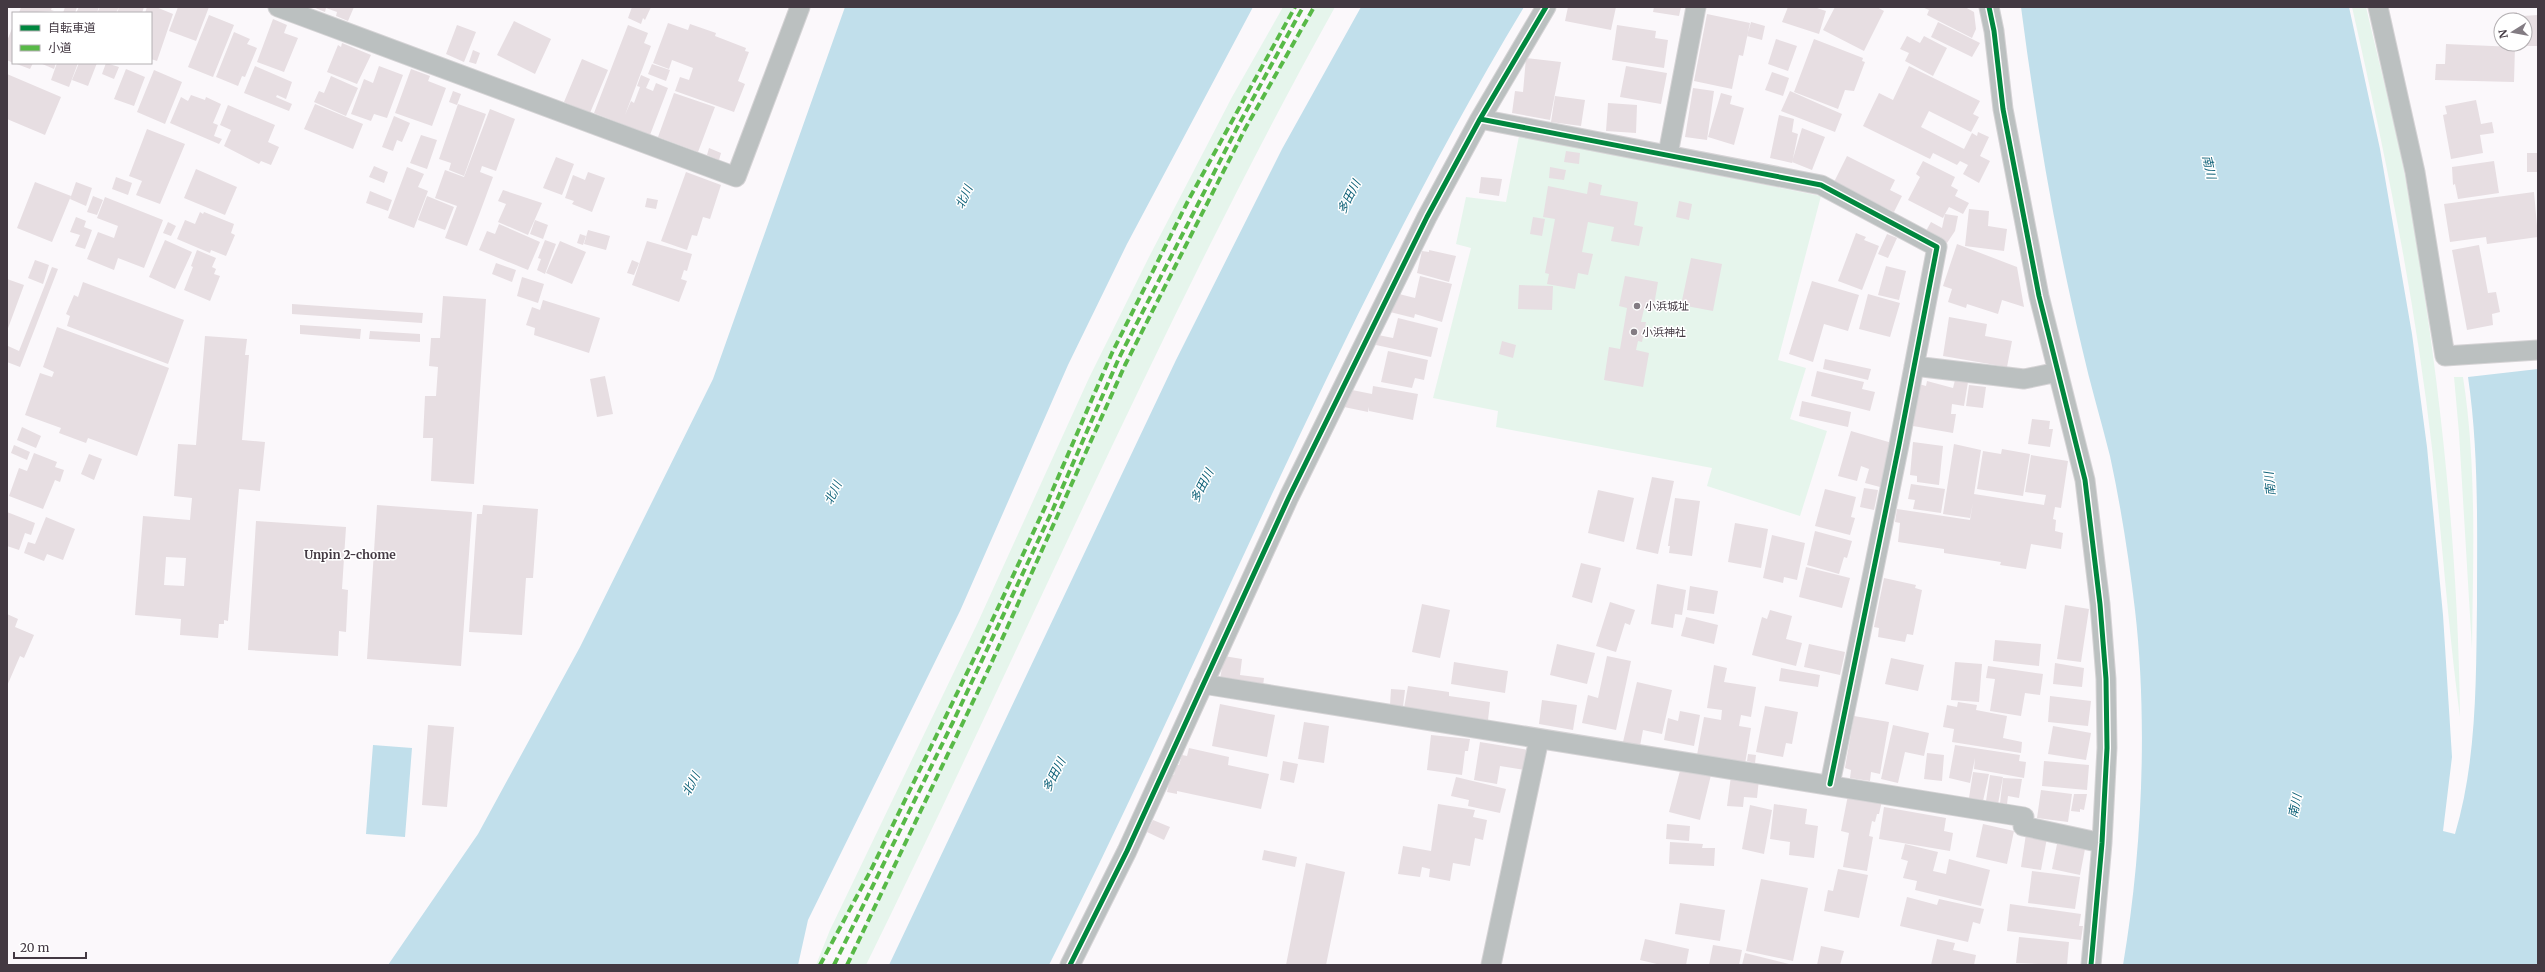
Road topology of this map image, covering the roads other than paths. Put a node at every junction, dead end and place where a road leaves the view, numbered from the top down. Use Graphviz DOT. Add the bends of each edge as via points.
graph roads {
  1 [pos="278,7"];
  2 [pos="800,7"];
  3 [pos="1546,7"];
  4 [pos="1696,7"];
  5 [pos="1989,7"];
  6 [pos="2378,7"];
  7 [pos="1480,119"];
  8 [pos="1668,154"];
  9 [pos="2538,350"];
  10 [pos="1914,366"];
  11 [pos="2058,372"];
  12 [pos="1202,684"];
  13 [pos="1539,738"];
  14 [pos="1830,784"];
  15 [pos="2102,843"];
  16 [pos="1070,965"];
  17 [pos="1491,965"];
  18 [pos="2090,965"];
  1 -- 2 [label="street" via="736,176"];
  3 -- 7 [label="street"];
  4 -- 8 [label="street"];
  5 -- 11 [label="street" via="2003,109 2039,296"];
  6 -- 9 [label="street" via="2415,172 2445,356"];
  7 -- 8 [label="street"];
  7 -- 12 [label="street" via="1427,216"];
  8 -- 10 [label="street" via="1821,185 1937,247"];
  10 -- 11 [label="street" via="2024,379"];
  10 -- 14 [label="street"];
  11 -- 15 [label="street" via="2085,480 2100,604 2108,748"];
  12 -- 13 [label="street"];
  12 -- 16 [label="street" via="1127,852"];
  13 -- 14 [label="street"];
  13 -- 17 [label="street"];
  14 -- 15 [label="street" via="2023,821"];
  15 -- 18 [label="street"];
}
